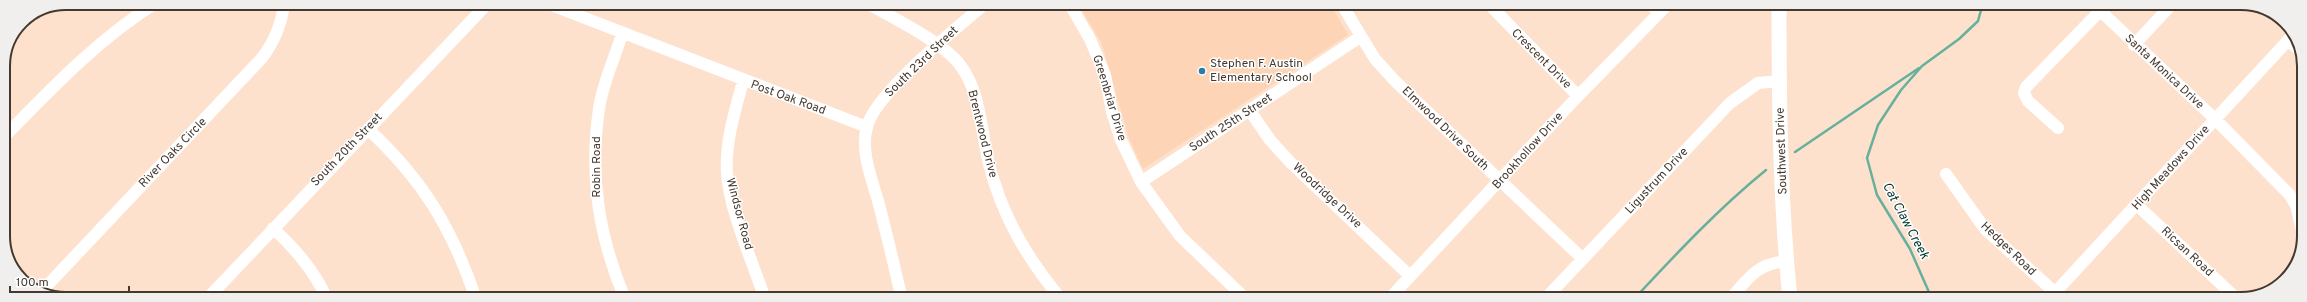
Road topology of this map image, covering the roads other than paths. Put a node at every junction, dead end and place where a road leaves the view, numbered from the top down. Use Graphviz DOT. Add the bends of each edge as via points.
graph roads {
  1 [pos="146,10"];
  2 [pos="283,10"];
  3 [pos="481,10"];
  4 [pos="563,10"];
  5 [pos="879,10"];
  6 [pos="978,10"];
  7 [pos="1073,10"];
  8 [pos="1345,10"];
  9 [pos="1495,10"];
  10 [pos="1656,10"];
  11 [pos="1662,10"];
  12 [pos="1779,10"];
  13 [pos="2093,10"];
  14 [pos="2099,10"];
  15 [pos="2167,10"];
  16 [pos="1659,13"];
  17 [pos="622,34"];
  18 [pos="1360,36"];
  19 [pos="2290,38"];
  20 [pos="937,45"];
  21 [pos="2134,45"];
  22 [pos="743,81"];
  23 [pos="1779,82"];
  24 [pos="1578,96"];
  25 [pos="1250,111"];
  26 [pos="2215,119"];
  27 [pos="866,127"];
  28 [pos="2058,128"];
  29 [pos="368,129"];
  30 [pos="10,131"];
  31 [pos="1946,174"];
  32 [pos="1142,182"];
  33 [pos="1500,182"];
  34 [pos="2137,205"];
  35 [pos="2297,209"];
  36 [pos="273,228"];
  37 [pos="1583,259"];
  38 [pos="1786,261"];
  39 [pos="1410,276"];
  40 [pos="45,288"];
  41 [pos="213,292"];
  42 [pos="324,292"];
  43 [pos="474,292"];
  44 [pos="622,292"];
  45 [pos="763,292"];
  46 [pos="900,292"];
  47 [pos="1055,292"];
  48 [pos="1239,292"];
  49 [pos="1395,292"];
  50 [pos="1552,292"];
  51 [pos="1737,292"];
  52 [pos="1789,292"];
  53 [pos="2050,292"];
  54 [pos="2059,292"];
  55 [pos="2230,292"];
  1 -- 30 [label="street" via="69,70"];
  2 -- 40 [label="street, River Oaks Circle" via="271,45 257,63"];
  3 -- 29 [label="street, South 20th Street"];
  4 -- 17 [label="street, Post Oak Road"];
  5 -- 20 [label="street, Brentwood Drive"];
  6 -- 20 [label="street, South 23rd Street"];
  7 -- 32 [label="street, Greenbriar Drive" via="1090,39 1105,75 1112,112 1121,140"];
  8 -- 18 [label="street, Elmwood Drive South"];
  9 -- 24 [label="street, Crescent Drive"];
  10 -- 16 [label="street"];
  11 -- 16 [label="street, Brookhollow Drive"];
  12 -- 23 [label="main road, Southwest Drive"];
  13 -- 28 [label="street" via="2026,87 2024,93 2028,101"];
  14 -- 21 [label="street, Santa Monica Drive"];
  15 -- 21 [label="street"];
  16 -- 24 [label="street, Brookhollow Drive"];
  17 -- 22 [label="street, Post Oak Road"];
  17 -- 44 [label="street, Robin Road" via="599,108 594,159 597,206 602,230"];
  18 -- 25 [label="street, South 25th Street"];
  18 -- 33 [label="street, Elmwood Drive South" via="1375,59 1395,81"];
  19 -- 26 [label="street, High Meadows Drive"];
  20 -- 27 [label="street, South 23rd Street" via="885,95"];
  20 -- 47 [label="street, Brentwood Drive" via="960,65 968,79 976,101 998,196 1016,237 1035,268"];
  21 -- 26 [label="street, Santa Monica Drive"];
  22 -- 27 [label="street, Post Oak Road"];
  22 -- 45 [label="street, Windsor Road" via="728,143 727,174 734,207"];
  23 -- 37 [label="street, Ligustrum Drive" via="1758,83 1730,103"];
  23 -- 38 [label="main road, Southwest Drive"];
  24 -- 33 [label="street, Brookhollow Drive"];
  25 -- 32 [label="street, South 25th Street"];
  25 -- 39 [label="street, Woodridge Drive" via="1270,140 1291,163"];
  26 -- 34 [label="street, High Meadows Drive"];
  26 -- 35 [label="street, Santa Monica Drive" via="2289,194"];
  27 -- 46 [label="street" via="869,170"];
  29 -- 36 [label="street, South 20th Street"];
  29 -- 43 [label="street" via="398,158 433,204 462,258"];
  31 -- 53 [label="street, Hedges Road" via="1985,229"];
  32 -- 48 [label="street, Greenbriar Drive" via="1180,236"];
  33 -- 37 [label="street, Elmwood Drive South"];
  33 -- 39 [label="street, Brookhollow Drive"];
  34 -- 54 [label="street, High Meadows Drive"];
  34 -- 55 [label="street, Ricsan Road"];
  36 -- 41 [label="street, South 20th Street"];
  36 -- 42 [label="street" via="298,253"];
  37 -- 50 [label="street, Ligustrum Drive"];
  38 -- 51 [label="street" via="1768,264 1757,270"];
  38 -- 52 [label="main road, Southwest Drive"];
  39 -- 49 [label="street, Brookhollow Drive"];
}
